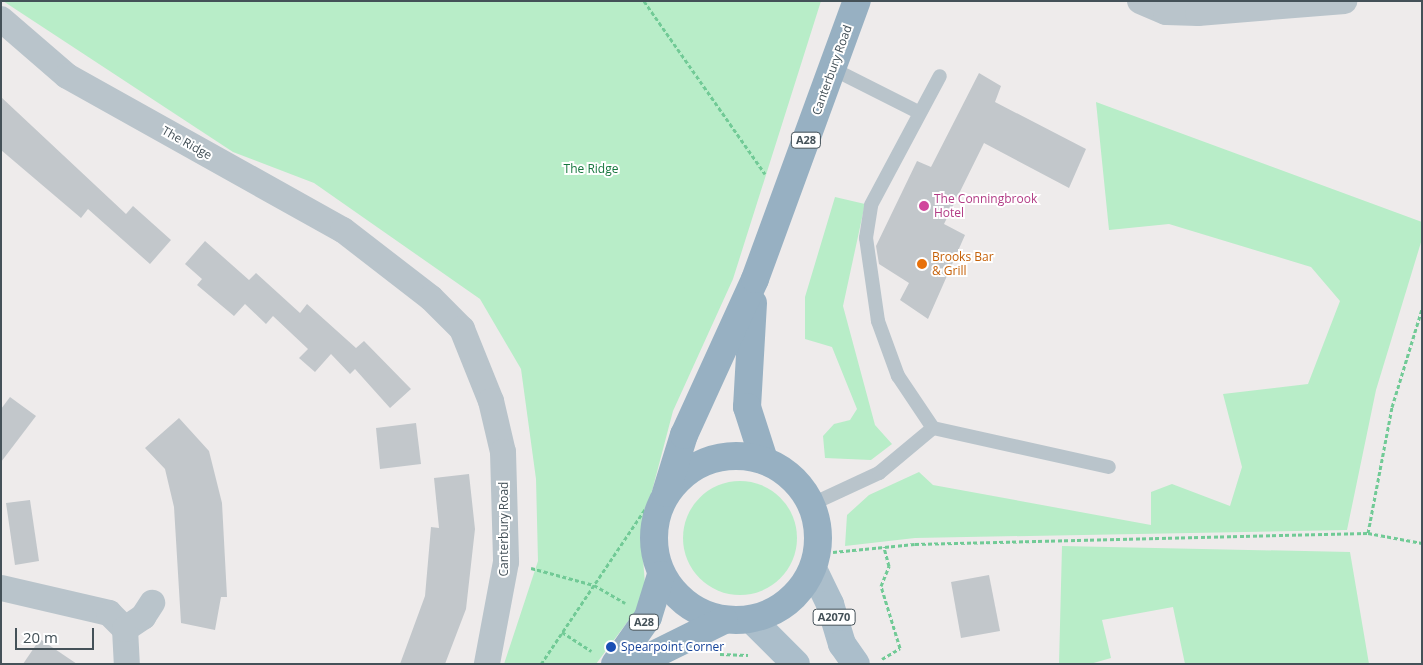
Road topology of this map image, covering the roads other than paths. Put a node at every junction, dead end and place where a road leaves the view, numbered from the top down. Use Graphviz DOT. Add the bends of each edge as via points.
graph roads {
  1 [pos="857,1"];
  2 [pos="1140,1"];
  3 [pos="1345,1"];
  4 [pos="1,19"];
  5 [pos="833,68"];
  6 [pos="940,76"];
  7 [pos="918,112"];
  8 [pos="755,279"];
  9 [pos="933,428"];
  10 [pos="503,452"];
  11 [pos="764,460"];
  12 [pos="1109,467"];
  13 [pos="666,493"];
  14 [pos="812,504"];
  15 [pos="815,562"];
  16 [pos="661,575"];
  17 [pos="1,588"];
  18 [pos="152,603"];
  19 [pos="724,620"];
  20 [pos="752,620"];
  21 [pos="125,629"];
  22 [pos="605,658"];
  23 [pos="127,664"];
  24 [pos="487,664"];
  25 [pos="635,664"];
  26 [pos="796,664"];
  27 [pos="856,664"];
  1 -- 5 [label="highway, Canterbury Road / A28"];
  2 -- 3 [label="street" via="1166,12 1198,12"];
  4 -- 10 [label="street, The Ridge" via="67,76 343,230 431,298 462,329 480,366"];
  5 -- 7 [label="lane"];
  5 -- 8 [label="highway, Canterbury Road / A28"];
  6 -- 7 [label="lane"];
  7 -- 9 [label="lane" via="871,205 866,238 878,321 898,376"];
  8 -- 11 [label="highway, Canterbury Road / A28" via="747,353 747,407"];
  8 -- 13 [label="highway, Canterbury Road / A28" via="684,435"];
  9 -- 12 [label="lane"];
  9 -- 14 [label="lane" via="879,473"];
  10 -- 24 [label="street, Canterbury Road" via="506,562"];
  11 -- 13 [label="highway" via="736,455 709,460 685,473"];
  11 -- 14 [label="highway" via="783,470"];
  13 -- 16 [label="highway" via="655,519 653,548"];
  14 -- 15 [label="highway"];
  15 -- 20 [label="highway" via="799,592 778,610"];
  15 -- 27 [label="main road, A2070" via="842,644"];
  16 -- 19 [label="highway" via="677,597 698,612"];
  16 -- 22 [label="highway, A28" via="648,616"];
  17 -- 21 [label="street" via="110,613"];
  18 -- 21 [label="street" via="143,616"];
  19 -- 20 [label="highway"];
  19 -- 25 [label="highway"];
  20 -- 26 [label="main road"];
  21 -- 23 [label="street"];
}
